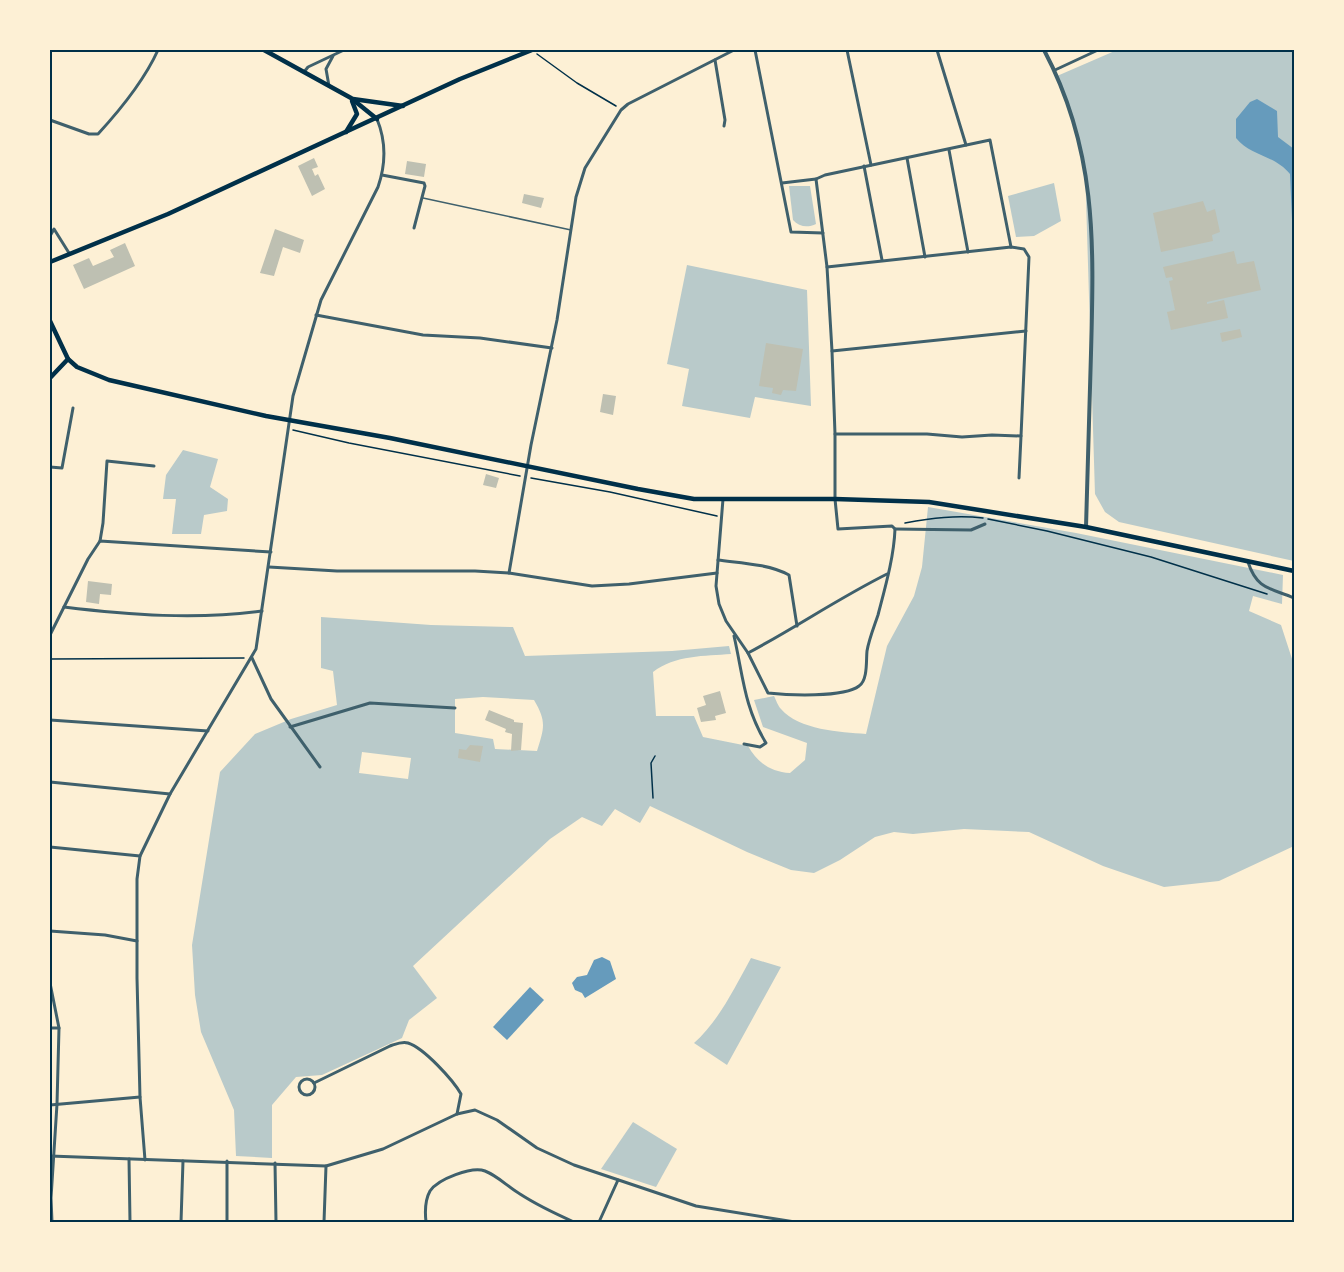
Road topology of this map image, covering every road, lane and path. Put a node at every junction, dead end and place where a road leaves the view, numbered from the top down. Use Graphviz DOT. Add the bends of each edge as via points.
graph roads {
  1 [pos="158,50"];
  2 [pos="264,50"];
  3 [pos="344,50"];
  4 [pos="532,50"];
  5 [pos="734,50"];
  6 [pos="755,50"];
  7 [pos="847,50"];
  8 [pos="937,50"];
  9 [pos="1044,50"];
  10 [pos="1098,50"];
  11 [pos="334,54"];
  12 [pos="715,60"];
  13 [pos="1055,70"];
  14 [pos="304,72"];
  15 [pos="329,86"];
  16 [pos="351,98"];
  17 [pos="403,106"];
  18 [pos="622,109"];
  19 [pos="376,119"];
  20 [pos="50,120"];
  21 [pos="724,126"];
  22 [pos="346,132"];
  23 [pos="966,145"];
  24 [pos="949,150"];
  25 [pos="907,158"];
  26 [pos="871,165"];
  27 [pos="864,166"];
  28 [pos="382,175"];
  29 [pos="816,179"];
  30 [pos="782,183"];
  31 [pos="422,198"];
  32 [pos="414,228"];
  33 [pos="571,230"];
  34 [pos="823,233"];
  35 [pos="50,236"];
  36 [pos="1011,247"];
  37 [pos="968,252"];
  38 [pos="69,253"];
  39 [pos="925,257"];
  40 [pos="882,260"];
  41 [pos="50,261"];
  42 [pos="827,267"];
  43 [pos="316,315"];
  44 [pos="50,321"];
  45 [pos="1026,331"];
  46 [pos="552,348"];
  47 [pos="832,351"];
  48 [pos="68,359"];
  49 [pos="50,378"];
  50 [pos="73,408"];
  51 [pos="289,420"];
  52 [pos="289,429"];
  53 [pos="836,434"];
  54 [pos="1021,436"];
  55 [pos="154,466"];
  56 [pos="50,467"];
  57 [pos="527,468"];
  58 [pos="526,477"];
  59 [pos="1019,478"];
  60 [pos="835,499"];
  61 [pos="723,500"];
  62 [pos="721,516"];
  63 [pos="985,524"];
  64 [pos="894,527"];
  65 [pos="1086,527"];
  66 [pos="100,541"];
  67 [pos="271,552"];
  68 [pos="718,560"];
  69 [pos="1248,561"];
  70 [pos="268,567"];
  71 [pos="1294,571"];
  72 [pos="509,573"];
  73 [pos="717,573"];
  74 [pos="887,574"];
  75 [pos="1276,592"];
  76 [pos="1294,598"];
  77 [pos="64,607"];
  78 [pos="262,611"];
  79 [pos="797,626"];
  80 [pos="50,634"];
  81 [pos="734,634"];
  82 [pos="748,653"];
  83 [pos="252,658"];
  84 [pos="50,659"];
  85 [pos="455,708"];
  86 [pos="50,720"];
  87 [pos="290,727"];
  88 [pos="208,731"];
  89 [pos="744,744"];
  90 [pos="655,756"];
  91 [pos="320,767"];
  92 [pos="50,782"];
  93 [pos="170,794"];
  94 [pos="652,798"];
  95 [pos="50,847"];
  96 [pos="140,856"];
  97 [pos="50,931"];
  98 [pos="137,941"];
  99 [pos="50,983"];
  100 [pos="50,1028"];
  101 [pos="59,1028"];
  102 [pos="314,1083"];
  103 [pos="140,1097"];
  104 [pos="57,1104"];
  105 [pos="50,1105"];
  106 [pos="457,1114"];
  107 [pos="51,1156"];
  108 [pos="129,1159"];
  109 [pos="145,1160"];
  110 [pos="183,1161"];
  111 [pos="227,1161"];
  112 [pos="275,1164"];
  113 [pos="326,1166"];
  114 [pos="618,1180"];
  115 [pos="52,1222"];
  116 [pos="130,1222"];
  117 [pos="181,1222"];
  118 [pos="228,1222"];
  119 [pos="276,1222"];
  120 [pos="324,1222"];
  121 [pos="426,1222"];
  122 [pos="574,1222"];
  123 [pos="599,1222"];
  124 [pos="795,1222"];
  1 -- 20 [label="street" via="119,112 98,134"];
  2 -- 14 [label="main road"];
  3 -- 11 [label="street"];
  4 -- 17 [label="main road"];
  4 -- 18 [label="path"];
  5 -- 12 [label="street"];
  6 -- 30 [label="street"];
  7 -- 26 [label="street"];
  8 -- 23 [label="street"];
  9 -- 13 [label="street"];
  10 -- 13 [label="street"];
  11 -- 14 [label="street"];
  11 -- 15 [label="street" via="326,69"];
  12 -- 18 [label="street" via="640,96"];
  12 -- 21 [label="street"];
  13 -- 65 [label="street" via="1083,156 1091,221"];
  14 -- 15 [label="main road"];
  15 -- 16 [label="main road"];
  16 -- 17 [label="main road"];
  16 -- 19 [label="main road"];
  16 -- 22 [label="main road" via="357,114"];
  17 -- 19 [label="main road"];
  18 -- 33 [label="street" via="585,168"];
  19 -- 22 [label="main road"];
  19 -- 28 [label="street" via="383,143"];
  22 -- 38 [label="main road" via="168,214"];
  23 -- 24 [label="street"];
  23 -- 36 [label="street" via="990,140"];
  24 -- 25 [label="street"];
  24 -- 37 [label="street"];
  25 -- 26 [label="street"];
  25 -- 39 [label="street"];
  26 -- 27 [label="street"];
  27 -- 29 [label="street"];
  27 -- 40 [label="street"];
  28 -- 31 [label="street" via="424,183"];
  28 -- 43 [label="street"];
  29 -- 30 [label="street"];
  29 -- 34 [label="street"];
  30 -- 34 [label="street" via="791,232"];
  31 -- 32 [label="street"];
  31 -- 33 [label="lane"];
  33 -- 46 [label="street"];
  34 -- 42 [label="street"];
  35 -- 38 [label="street" via="54,229"];
  36 -- 37 [label="street"];
  36 -- 45 [label="street" via="1024,249 1029,257"];
  37 -- 39 [label="street"];
  38 -- 41 [label="main road"];
  39 -- 40 [label="street"];
  40 -- 42 [label="street"];
  42 -- 47 [label="street"];
  43 -- 46 [label="street" via="423,335"];
  43 -- 51 [label="street"];
  44 -- 48 [label="main road"];
  45 -- 47 [label="street"];
  45 -- 54 [label="street"];
  46 -- 57 [label="street"];
  47 -- 53 [label="street"];
  48 -- 49 [label="main road"];
  48 -- 51 [label="main road" via="77,368 109,380"];
  50 -- 56 [label="street" via="62,468"];
  51 -- 52 [label="street"];
  51 -- 57 [label="main road"];
  52 -- 58 [label="path"];
  52 -- 67 [label="street"];
  53 -- 54 [label="street"];
  53 -- 60 [label="street"];
  54 -- 59 [label="street"];
  55 -- 66 [label="street" via="107,461"];
  57 -- 58 [label="street"];
  57 -- 61 [label="main road" via="694,499"];
  58 -- 62 [label="path"];
  58 -- 72 [label="street"];
  60 -- 61 [label="main road"];
  60 -- 64 [label="street" via="838,529"];
  60 -- 65 [label="main road" via="929,502"];
  61 -- 62 [label="street"];
  62 -- 68 [label="street"];
  63 -- 64 [label="street" via="971,530"];
  64 -- 74 [label="street" via="894,550"];
  64 -- 75 [label="path" via="962,515 1004,521 1151,557 1271,595"];
  65 -- 69 [label="main road"];
  66 -- 67 [label="street"];
  66 -- 77 [label="street"];
  67 -- 70 [label="street"];
  68 -- 73 [label="street"];
  68 -- 79 [label="street" via="789,575"];
  69 -- 71 [label="main road"];
  69 -- 75 [label="street" via="1257,582"];
  70 -- 72 [label="street"];
  70 -- 78 [label="street"];
  72 -- 73 [label="street" via="592,586"];
  73 -- 81 [label="street" via="719,604"];
  74 -- 79 [label="street"];
  74 -- 82 [label="street" via="867,647 864,681 859,687 818,695 768,693"];
  75 -- 76 [label="street"];
  77 -- 78 [label="street" via="176,615"];
  77 -- 80 [label="street"];
  78 -- 83 [label="street"];
  79 -- 82 [label="street"];
  81 -- 82 [label="street"];
  81 -- 89 [label="street" via="750,712 766,742 760,747"];
  83 -- 84 [label="path"];
  83 -- 87 [label="street" via="271,699"];
  83 -- 88 [label="street"];
  85 -- 87 [label="street" via="370,703"];
  86 -- 88 [label="street"];
  87 -- 91 [label="street"];
  88 -- 93 [label="street"];
  90 -- 94 [label="path" via="651,763"];
  92 -- 93 [label="street"];
  93 -- 96 [label="street"];
  95 -- 96 [label="street"];
  96 -- 98 [label="street"];
  97 -- 98 [label="street"];
  98 -- 103 [label="street"];
  99 -- 101 [label="street"];
  100 -- 101 [label="street"];
  101 -- 104 [label="street"];
  102 -- 102 [label="street" via="304,1080 301,1091 312,1093"];
  102 -- 106 [label="street" via="390,1046 407,1042 456,1085 461,1094"];
  103 -- 104 [label="street"];
  103 -- 109 [label="street"];
  104 -- 105 [label="street"];
  104 -- 107 [label="street"];
  106 -- 113 [label="street" via="383,1149"];
  106 -- 114 [label="street" via="475,1110 486,1114 537,1148"];
  107 -- 108 [label="street"];
  107 -- 115 [label="street"];
  108 -- 109 [label="street"];
  108 -- 116 [label="street"];
  109 -- 110 [label="street"];
  110 -- 111 [label="street"];
  110 -- 117 [label="street"];
  111 -- 112 [label="street"];
  111 -- 118 [label="street"];
  112 -- 113 [label="street"];
  112 -- 119 [label="street"];
  113 -- 120 [label="street"];
  114 -- 123 [label="street"];
  114 -- 124 [label="street" via="696,1206"];
  121 -- 122 [label="street" via="426,1203 432,1189 453,1176 476,1169"];
}
